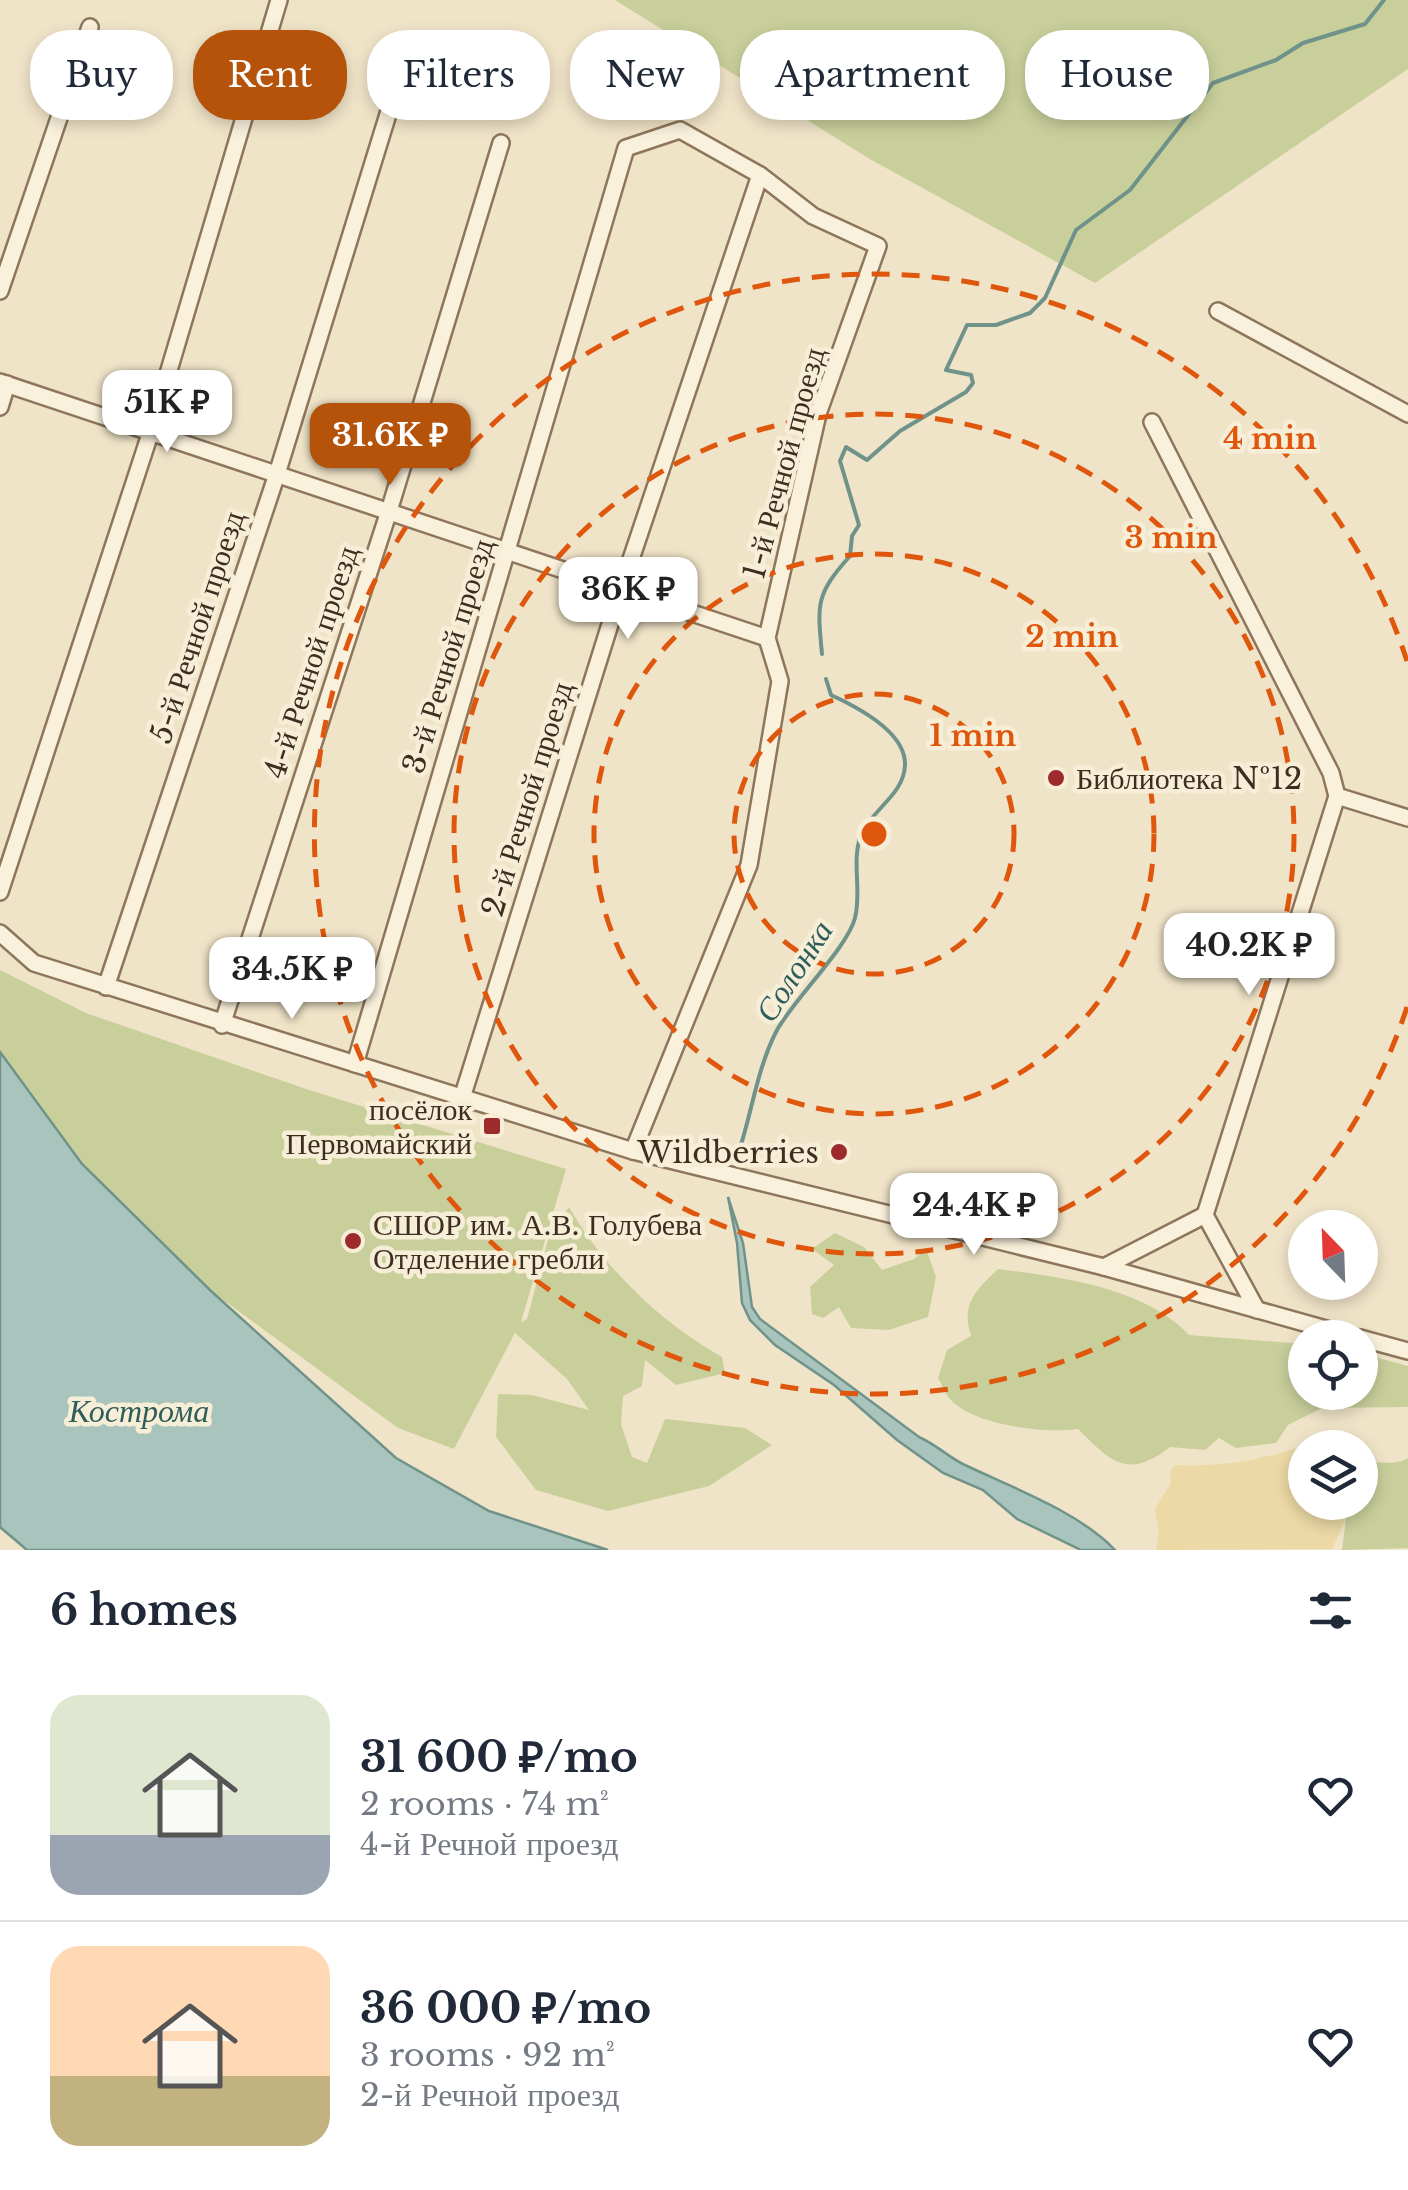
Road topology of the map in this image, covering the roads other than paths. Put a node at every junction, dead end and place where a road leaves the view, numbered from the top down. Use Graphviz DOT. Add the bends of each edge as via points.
graph roads {
  1 [pos="279,0"];
  2 [pos="90,27"];
  3 [pos="387,120"];
  4 [pos="501,143"];
  5 [pos="760,176"];
  6 [pos="0,291"];
  7 [pos="1218,311"];
  8 [pos="4,384"];
  9 [pos="0,406"];
  10 [pos="1408,414"];
  11 [pos="1152,422"];
  12 [pos="151,432"];
  13 [pos="277,474"];
  14 [pos="389,511"];
  15 [pos="508,551"];
  16 [pos="621,589"];
  17 [pos="767,638"];
  18 [pos="1337,796"];
  19 [pos="1408,818"];
  20 [pos="0,892"];
  21 [pos="0,933"];
  22 [pos="106,987"];
  23 [pos="222,1025"];
  24 [pos="355,1064"];
  25 [pos="462,1098"];
  26 [pos="633,1151"];
  27 [pos="1204,1214"];
  28 [pos="1104,1267"];
  29 [pos="1257,1310"];
  30 [pos="1293,1320"];
  31 [pos="1378,1343"];
  32 [pos="1408,1351"];
  1 -- 12 [label="street"];
  2 -- 6 [label="street"];
  3 -- 13 [label="street, 5-й Речной проезд"];
  4 -- 14 [label="street, 4-й Речной проезд"];
  5 -- 15 [label="street, 3-й Речной проезд" via="680,130 626,148"];
  5 -- 16 [label="street, 2-й Речной проезд"];
  5 -- 17 [label="street, 1-й Речной проезд" via="813,216 878,246 818,414"];
  7 -- 10 [label="street"];
  8 -- 9 [label="street"];
  8 -- 12 [label="street"];
  11 -- 18 [label="street"];
  12 -- 13 [label="street"];
  12 -- 20 [label="street"];
  13 -- 14 [label="street"];
  13 -- 22 [label="street, 5-й Речной проезд"];
  14 -- 15 [label="street"];
  14 -- 23 [label="street, 4-й Речной проезд"];
  15 -- 16 [label="street"];
  15 -- 24 [label="street, 3-й Речной проезд"];
  16 -- 17 [label="street"];
  16 -- 25 [label="street, 2-й Речной проезд"];
  17 -- 26 [label="street, 1-й Речной проезд" via="780,681 749,866"];
  18 -- 19 [label="street"];
  18 -- 27 [label="street"];
  21 -- 22 [label="street" via="34,964"];
  22 -- 23 [label="street"];
  23 -- 24 [label="street"];
  24 -- 25 [label="street"];
  25 -- 26 [label="street"];
  26 -- 28 [label="street"];
  27 -- 28 [label="street"];
  27 -- 29 [label="street"];
  28 -- 29 [label="street"];
  29 -- 30 [label="street"];
  31 -- 32 [label="street"];
}
